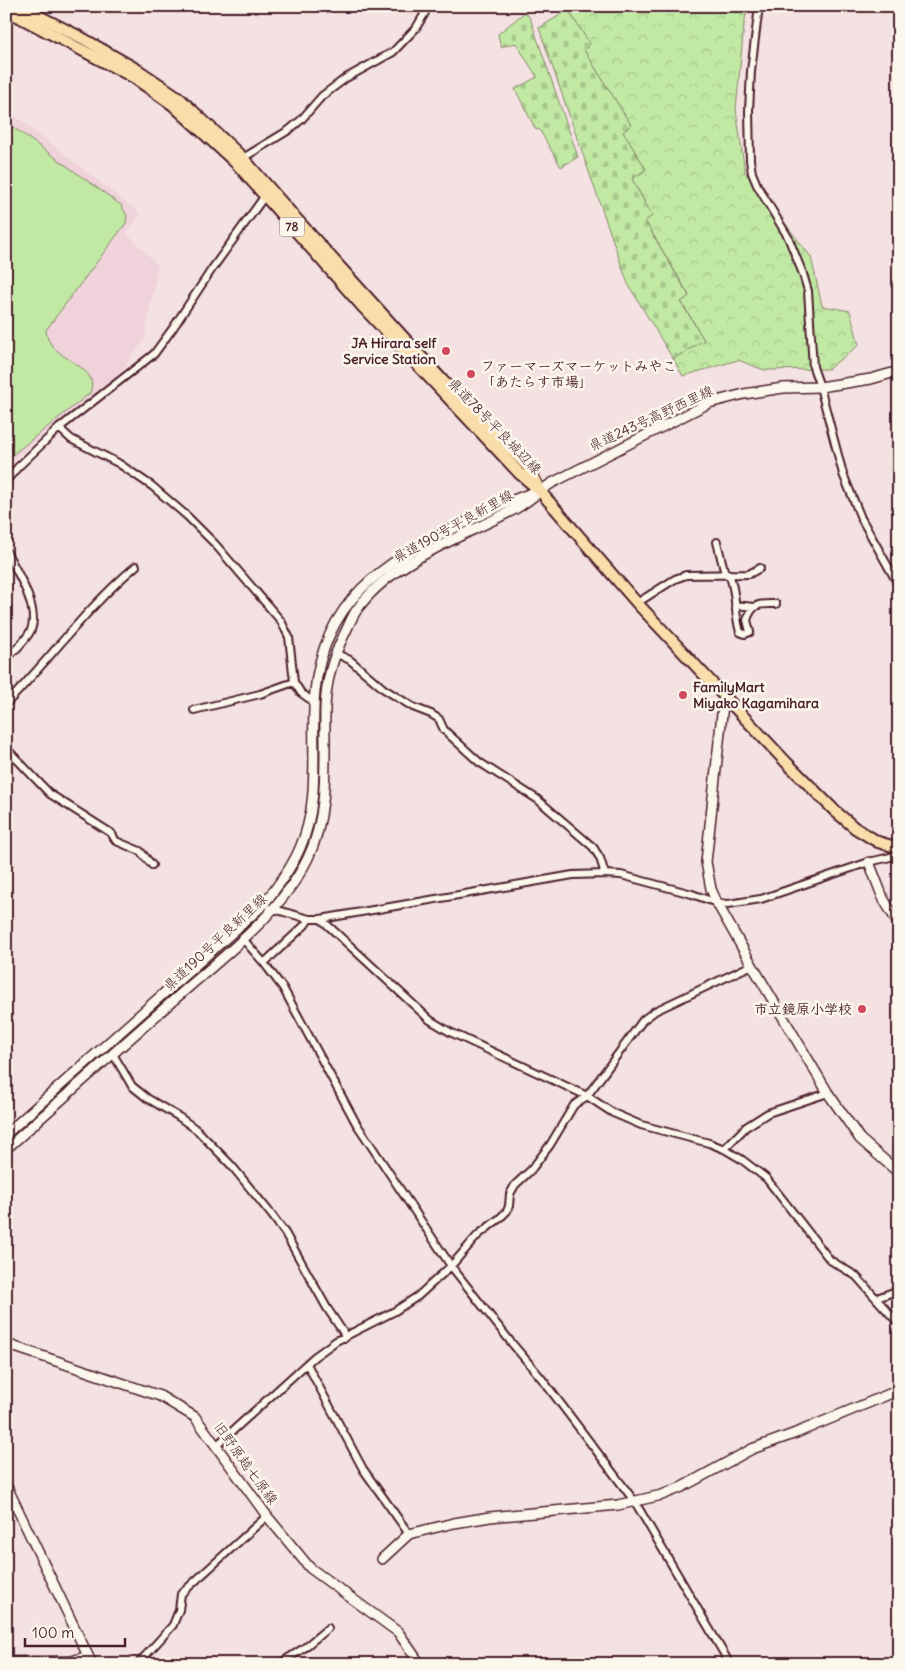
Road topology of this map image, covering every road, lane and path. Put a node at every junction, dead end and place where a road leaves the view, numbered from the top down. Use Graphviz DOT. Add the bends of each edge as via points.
graph roads {
  1 [pos="20,6"];
  2 [pos="418,6"];
  3 [pos="759,6"];
  4 [pos="6,10"];
  5 [pos="243,158"];
  6 [pos="264,197"];
  7 [pos="899,371"];
  8 [pos="820,387"];
  9 [pos="59,428"];
  10 [pos="6,481"];
  11 [pos="539,490"];
  12 [pos="717,542"];
  13 [pos="6,551"];
  14 [pos="136,566"];
  15 [pos="760,568"];
  16 [pos="727,574"];
  17 [pos="899,586"];
  18 [pos="637,603"];
  19 [pos="776,604"];
  20 [pos="735,606"];
  21 [pos="754,607"];
  22 [pos="335,653"];
  23 [pos="6,659"];
  24 [pos="294,682"];
  25 [pos="724,695"];
  26 [pos="314,702"];
  27 [pos="6,704"];
  28 [pos="194,710"];
  29 [pos="6,748"];
  30 [pos="899,758"];
  31 [pos="899,775"];
  32 [pos="899,848"];
  33 [pos="899,855"];
  34 [pos="869,862"];
  35 [pos="152,865"];
  36 [pos="605,874"];
  37 [pos="717,904"];
  38 [pos="263,905"];
  39 [pos="272,909"];
  40 [pos="309,919"];
  41 [pos="320,919"];
  42 [pos="899,925"];
  43 [pos="243,939"];
  44 [pos="264,963"];
  45 [pos="752,965"];
  46 [pos="113,1054"];
  47 [pos="828,1093"];
  48 [pos="587,1096"];
  49 [pos="6,1134"];
  50 [pos="6,1149"];
  51 [pos="724,1149"];
  52 [pos="899,1172"];
  53 [pos="451,1266"];
  54 [pos="899,1290"];
  55 [pos="877,1298"];
  56 [pos="899,1324"];
  57 [pos="345,1338"];
  58 [pos="6,1344"];
  59 [pos="307,1364"];
  60 [pos="899,1390"];
  61 [pos="216,1446"];
  62 [pos="6,1485"];
  63 [pos="635,1502"];
  64 [pos="267,1516"];
  65 [pos="409,1534"];
  66 [pos="382,1559"];
  67 [pos="328,1628"];
  68 [pos="90,1660"];
  69 [pos="6,1662"];
  70 [pos="138,1664"];
  71 [pos="279,1664"];
  72 [pos="420,1664"];
  73 [pos="730,1664"];
  1 -- 5 [label="main road, 県道78号平良城辺線 / 78" via="138,70 178,97"];
  2 -- 5 [label="street" via="425,13 416,28 393,52 346,78 322,96 289,130"];
  3 -- 8 [label="street" via="750,71 750,160 757,185 788,237 804,274 813,367"];
  4 -- 6 [label="main road, 県道78号平良城辺線 / 78" via="133,77 173,105 236,164"];
  5 -- 11 [label="main road, 県道78号平良城辺線 / 78" via="443,381 528,467"];
  6 -- 9 [label="street" via="154,354"];
  6 -- 11 [label="main road, 県道78号平良城辺線 / 78" via="360,304 520,474"];
  7 -- 8 [label="main road, 県道243号高野西里線"];
  8 -- 11 [label="main road, 県道243号高野西里線" via="761,391 709,404"];
  8 -- 17 [label="street" via="843,474 854,502"];
  9 -- 10 [label="street"];
  9 -- 24 [label="street" via="71,439 118,463 152,486 215,544 281,621 289,637"];
  11 -- 18 [label="main road, 県道78号平良城辺線 / 78"];
  11 -- 22 [label="main road, 県道190号平良新里線" via="517,508 416,560 382,583 356,612"];
  11 -- 26 [label="main road, 県道190号平良新里線" via="510,500 433,539 370,579 338,618 328,639"];
  12 -- 16 [label="street"];
  13 -- 23 [label="street" via="26,592 34,619 31,631"];
  14 -- 27 [label="street" via="87,614"];
  15 -- 16 [label="street" via="749,574"];
  16 -- 18 [label="street" via="686,575"];
  16 -- 20 [label="street" via="734,586"];
  18 -- 25 [label="main road, 県道78号平良城辺線 / 78"];
  19 -- 21 [label="street"];
  20 -- 21 [label="street"];
  20 -- 21 [label="street" via="740,632 745,634 750,632 746,620"];
  22 -- 36 [label="street" via="350,660 384,689 439,719 444,730 479,762 537,799 593,846"];
  22 -- 39 [label="main road, 県道190号平良新里線" via="326,692 322,813 308,858"];
  24 -- 26 [label="street" via="301,693"];
  24 -- 28 [label="street"];
  25 -- 32 [label="main road, 県道78号平良城辺線 / 78" via="835,811 878,842"];
  25 -- 37 [label="main road" via="706,862"];
  26 -- 38 [label="main road, 県道190号平良新里線" via="313,788 307,826 288,872"];
  29 -- 35 [label="street" via="50,794 111,833 116,841 140,852"];
  30 -- 31 [label="street"];
  33 -- 34 [label="street"];
  34 -- 37 [label="street" via="761,899"];
  34 -- 42 [label="main road" via="883,898"];
  36 -- 37 [label="street" via="692,894"];
  36 -- 41 [label="street" via="573,875"];
  37 -- 45 [label="main road"];
  38 -- 39 [label="street"];
  38 -- 49 [label="main road, 県道190号平良新里線"];
  39 -- 40 [label="street"];
  39 -- 43 [label="main road, 県道190号平良新里線"];
  40 -- 41 [label="street"];
  40 -- 44 [label="street"];
  41 -- 48 [label="street" via="430,1020"];
  43 -- 44 [label="street"];
  43 -- 46 [label="main road, 県道190号平良新里線"];
  44 -- 53 [label="street" via="283,988 356,1123"];
  45 -- 47 [label="main road"];
  45 -- 48 [label="street" via="654,1011 643,1020"];
  46 -- 50 [label="main road, 県道190号平良新里線"];
  46 -- 57 [label="street" via="132,1086 198,1130 232,1166 285,1233"];
  47 -- 51 [label="street" via="768,1113 746,1127"];
  47 -- 52 [label="main road" via="860,1139"];
  48 -- 51 [label="street" via="613,1113 641,1124"];
  48 -- 53 [label="street" via="574,1105 550,1145 531,1170 514,1185 507,1211 478,1235"];
  51 -- 55 [label="street" via="766,1178 830,1260 856,1276"];
  53 -- 57 [label="street" via="406,1304"];
  53 -- 63 [label="street"];
  54 -- 55 [label="street"];
  55 -- 56 [label="street"];
  57 -- 59 [label="street" via="336,1341"];
  58 -- 61 [label="main road, 旧野原越七原線" via="160,1396 194,1417"];
  59 -- 61 [label="street"];
  59 -- 65 [label="street" via="364,1469"];
  60 -- 63 [label="main road" via="752,1449 682,1487"];
  61 -- 64 [label="main road, 旧野原越七原線"];
  62 -- 68 [label="main road"];
  63 -- 65 [label="main road" via="490,1517"];
  63 -- 73 [label="street"];
  64 -- 70 [label="street" via="181,1594 173,1625"];
  64 -- 72 [label="main road, 旧野原越七原線" via="310,1568 398,1632"];
  65 -- 66 [label="main road"];
  67 -- 71 [label="street"];
  68 -- 69 [label="main road"];
}
